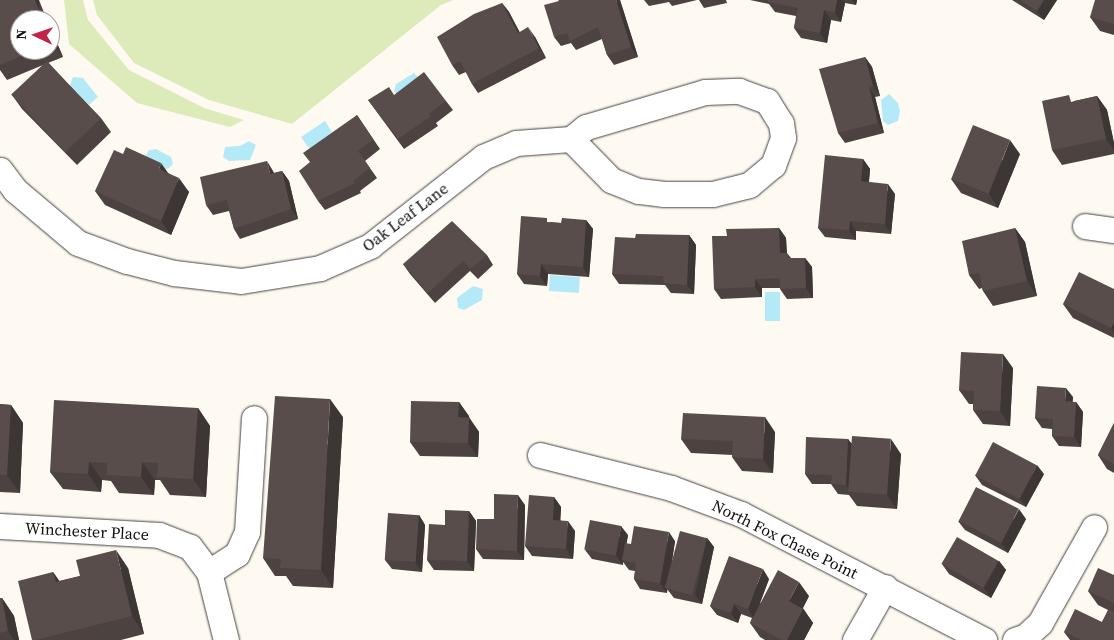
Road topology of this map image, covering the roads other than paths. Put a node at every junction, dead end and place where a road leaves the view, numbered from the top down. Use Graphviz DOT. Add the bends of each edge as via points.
graph roads {
  1 [pos="571,139"];
  2 [pos="0,170"];
  3 [pos="1085,226"];
  4 [pos="1114,230"];
  5 [pos="254,418"];
  6 [pos="540,455"];
  7 [pos="0,526"];
  8 [pos="1094,527"];
  9 [pos="209,572"];
  10 [pos="885,587"];
  11 [pos="226,640"];
  12 [pos="854,640"];
  13 [pos="984,640"];
  14 [pos="1015,640"];
  1 -- 1 [label="street, Oak Leaf Lane" via="586,127 705,92 739,91 774,108 783,138 777,155 763,176 732,191 664,194 638,192 611,180"];
  1 -- 2 [label="street, Oak Leaf Lane" via="516,144 483,157 370,246 320,268 241,281 174,273 78,243 15,190"];
  3 -- 4 [label="street"];
  5 -- 9 [label="street" via="247,532 236,554"];
  6 -- 10 [label="street, North Fox Chase Point" via="671,488 741,514"];
  7 -- 9 [label="street, Winchester Place" via="159,535 190,547"];
  8 -- 14 [label="street" via="1040,623 1026,636"];
  9 -- 11 [label="street, Winchester Place"];
  10 -- 12 [label="street"];
  10 -- 13 [label="street, North Fox Chase Point"];
}
